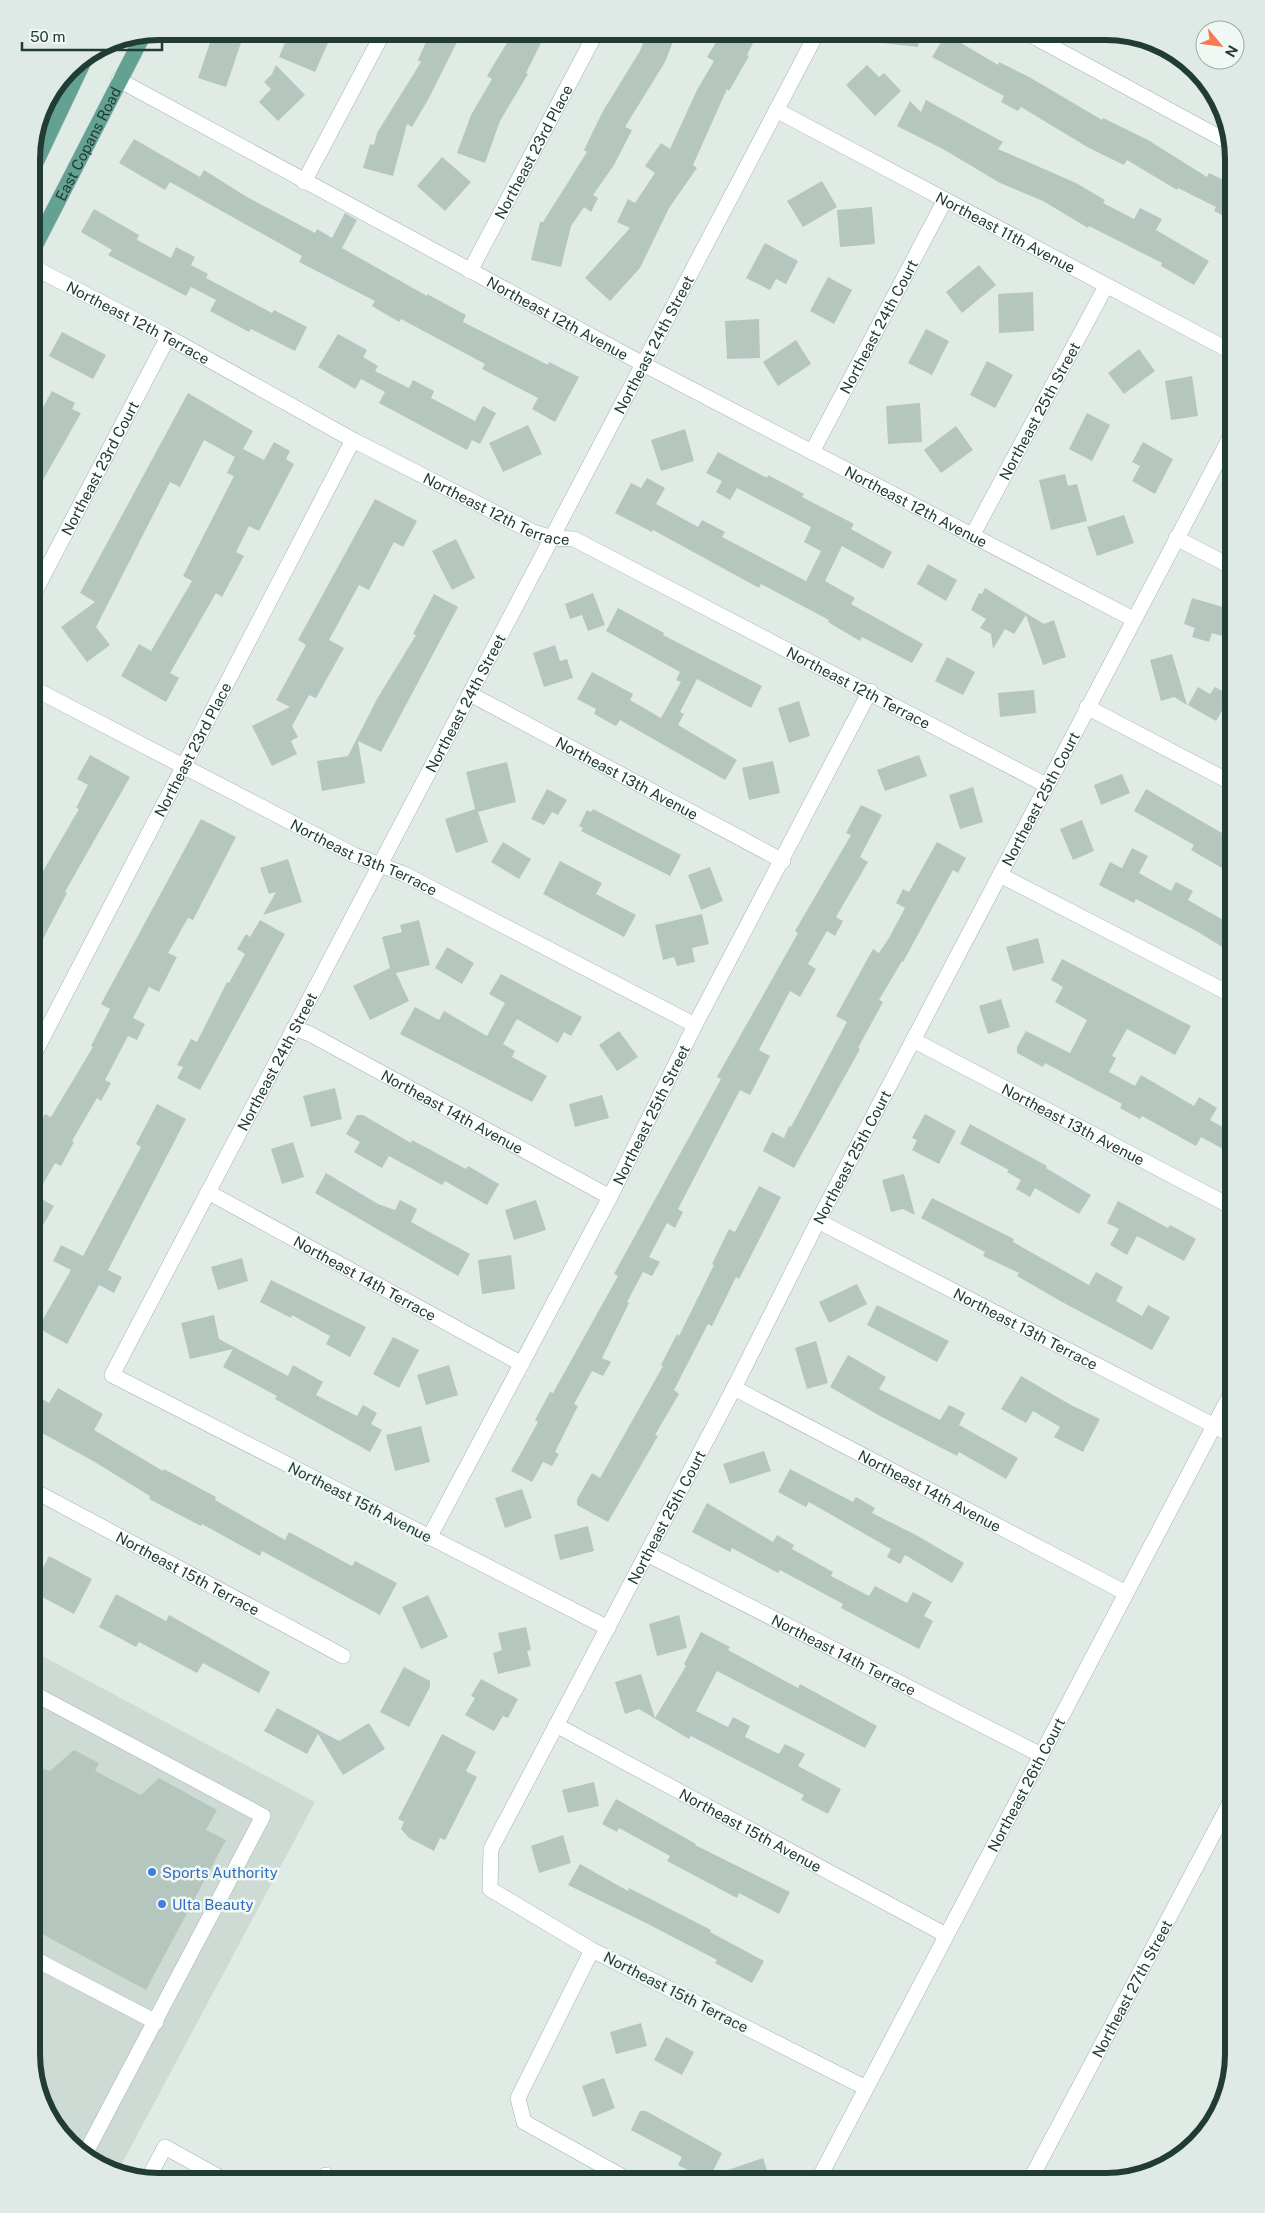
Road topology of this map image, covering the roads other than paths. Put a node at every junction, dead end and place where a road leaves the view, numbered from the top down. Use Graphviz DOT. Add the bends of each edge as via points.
graph roads {
  1 [pos="379,40"];
  2 [pos="592,40"];
  3 [pos="814,40"];
  4 [pos="1040,40"];
  5 [pos="140,41"];
  6 [pos="81,69"];
  7 [pos="119,80"];
  8 [pos="776,110"];
  9 [pos="1223,138"];
  10 [pos="40,154"];
  11 [pos="304,182"];
  12 [pos="945,200"];
  13 [pos="40,238"];
  14 [pos="40,270"];
  15 [pos="470,271"];
  16 [pos="1106,286"];
  17 [pos="168,337"];
  18 [pos="1225,348"];
  19 [pos="643,364"];
  20 [pos="354,440"];
  21 [pos="1225,447"];
  22 [pos="812,452"];
  23 [pos="972,536"];
  24 [pos="552,538"];
  25 [pos="1176,538"];
  26 [pos="1225,563"];
  27 [pos="40,584"];
  28 [pos="1133,619"];
  29 [pos="870,691"];
  30 [pos="40,692"];
  31 [pos="470,694"];
  32 [pos="1087,707"];
  33 [pos="184,766"];
  34 [pos="1225,779"];
  35 [pos="1046,785"];
  36 [pos="783,861"];
  37 [pos="381,863"];
  38 [pos="1000,875"];
  39 [pos="1225,991"];
  40 [pos="696,1025"];
  41 [pos="294,1028"];
  42 [pos="913,1040"];
  43 [pos="40,1043"];
  44 [pos="208,1192"];
  45 [pos="610,1197"];
  46 [pos="1225,1203"];
  47 [pos="818,1221"];
  48 [pos="522,1364"];
  49 [pos="112,1375"];
  50 [pos="734,1388"];
  51 [pos="1225,1405"];
  52 [pos="1214,1426"];
  53 [pos="1225,1432"];
  54 [pos="40,1494"];
  55 [pos="429,1538"];
  56 [pos="648,1554"];
  57 [pos="1126,1593"];
  58 [pos="608,1628"];
  59 [pos="343,1656"];
  60 [pos="40,1697"];
  61 [pos="556,1725"];
  62 [pos="1041,1755"];
  63 [pos="1225,1812"];
  64 [pos="490,1889"];
  65 [pos="946,1936"];
  66 [pos="592,1950"];
  67 [pos="40,1962"];
  68 [pos="156,2022"];
  69 [pos="866,2088"];
  70 [pos="88,2149"];
  71 [pos="152,2173"];
  72 [pos="204,2173"];
  73 [pos="616,2173"];
  74 [pos="822,2173"];
  75 [pos="1034,2173"];
  1 -- 11 [label="street"];
  2 -- 15 [label="street, Northeast 23rd Place"];
  3 -- 8 [label="street, Northeast 24th Street"];
  4 -- 9 [label="street"];
  5 -- 7 [label="main road, East Copans Road"];
  6 -- 10 [label="main road"];
  7 -- 11 [label="street, Northeast 12th Avenue"];
  7 -- 13 [label="main road, East Copans Road"];
  8 -- 12 [label="street, Northeast 11th Avenue"];
  8 -- 19 [label="street, Northeast 24th Street"];
  11 -- 15 [label="street, Northeast 12th Avenue"];
  12 -- 16 [label="street, Northeast 11th Avenue"];
  12 -- 22 [label="street, Northeast 24th Court"];
  14 -- 17 [label="street, Northeast 12th Terrace"];
  15 -- 19 [label="street, Northeast 12th Avenue"];
  16 -- 18 [label="street, Northeast 11th Avenue"];
  16 -- 23 [label="street, Northeast 25th Street"];
  17 -- 20 [label="street, Northeast 12th Terrace"];
  17 -- 27 [label="street, Northeast 23rd Court"];
  19 -- 22 [label="street, Northeast 12th Avenue"];
  19 -- 24 [label="street, Northeast 24th Street"];
  20 -- 24 [label="street, Northeast 12th Terrace" via="533,532"];
  20 -- 33 [label="street, Northeast 23rd Place"];
  21 -- 25 [label="street, Northeast 25th Court"];
  22 -- 23 [label="street, Northeast 12th Avenue"];
  23 -- 28 [label="street, Northeast 12th Avenue"];
  24 -- 29 [label="street, Northeast 12th Terrace" via="574,539"];
  24 -- 31 [label="street, Northeast 24th Street"];
  25 -- 26 [label="street"];
  25 -- 28 [label="street, Northeast 25th Court"];
  28 -- 32 [label="street, Northeast 25th Court"];
  29 -- 35 [label="street, Northeast 12th Terrace"];
  29 -- 36 [label="street, Northeast 25th Street"];
  30 -- 33 [label="street, Northeast 13th Terrace"];
  31 -- 36 [label="street, Northeast 13th Avenue"];
  31 -- 37 [label="street, Northeast 24th Street"];
  32 -- 34 [label="street"];
  32 -- 35 [label="street, Northeast 25th Court"];
  33 -- 37 [label="street, Northeast 13th Terrace" via="354,855"];
  33 -- 43 [label="street, Northeast 23rd Place"];
  35 -- 38 [label="street, Northeast 25th Court"];
  36 -- 40 [label="street, Northeast 25th Street"];
  37 -- 40 [label="street, Northeast 13th Terrace"];
  37 -- 41 [label="street, Northeast 24th Street"];
  38 -- 39 [label="street"];
  38 -- 42 [label="street, Northeast 25th Court"];
  40 -- 45 [label="street, Northeast 25th Street"];
  41 -- 44 [label="street, Northeast 24th Street"];
  41 -- 45 [label="street, Northeast 14th Avenue"];
  42 -- 46 [label="street, Northeast 13th Avenue"];
  42 -- 47 [label="street, Northeast 25th Court"];
  44 -- 48 [label="street, Northeast 14th Terrace"];
  44 -- 49 [label="street, Northeast 24th Street"];
  45 -- 48 [label="street, Northeast 25th Street"];
  47 -- 50 [label="street, Northeast 25th Court"];
  47 -- 52 [label="street, Northeast 13th Terrace"];
  48 -- 55 [label="street, Northeast 25th Street"];
  49 -- 55 [label="street, Northeast 15th Avenue"];
  50 -- 56 [label="street, Northeast 25th Court"];
  50 -- 57 [label="street, Northeast 14th Avenue"];
  51 -- 52 [label="street, Northeast 26th Court"];
  52 -- 53 [label="street, Northeast 13th Terrace"];
  52 -- 57 [label="street, Northeast 26th Court"];
  54 -- 59 [label="street, Northeast 15th Terrace"];
  55 -- 58 [label="street, Northeast 15th Avenue"];
  56 -- 58 [label="street, Northeast 25th Court"];
  56 -- 62 [label="street, Northeast 14th Terrace"];
  57 -- 62 [label="street, Northeast 26th Court"];
  58 -- 61 [label="street, Northeast 25th Court"];
  60 -- 68 [label="street" via="263,1816"];
  61 -- 64 [label="street, Northeast 25th Court" via="490,1849"];
  61 -- 65 [label="street, Northeast 15th Avenue"];
  62 -- 65 [label="street, Northeast 26th Court"];
  63 -- 75 [label="street, Northeast 27th Street"];
  64 -- 66 [label="street, Northeast 15th Terrace"];
  65 -- 69 [label="street, Northeast 26th Court"];
  66 -- 69 [label="street, Northeast 15th Terrace"];
  66 -- 73 [label="street" via="518,2098 524,2122"];
  67 -- 68 [label="street"];
  68 -- 70 [label="street"];
  69 -- 74 [label="street, Northeast 26th Court"];
  71 -- 72 [label="street" via="165,2147"];
}
